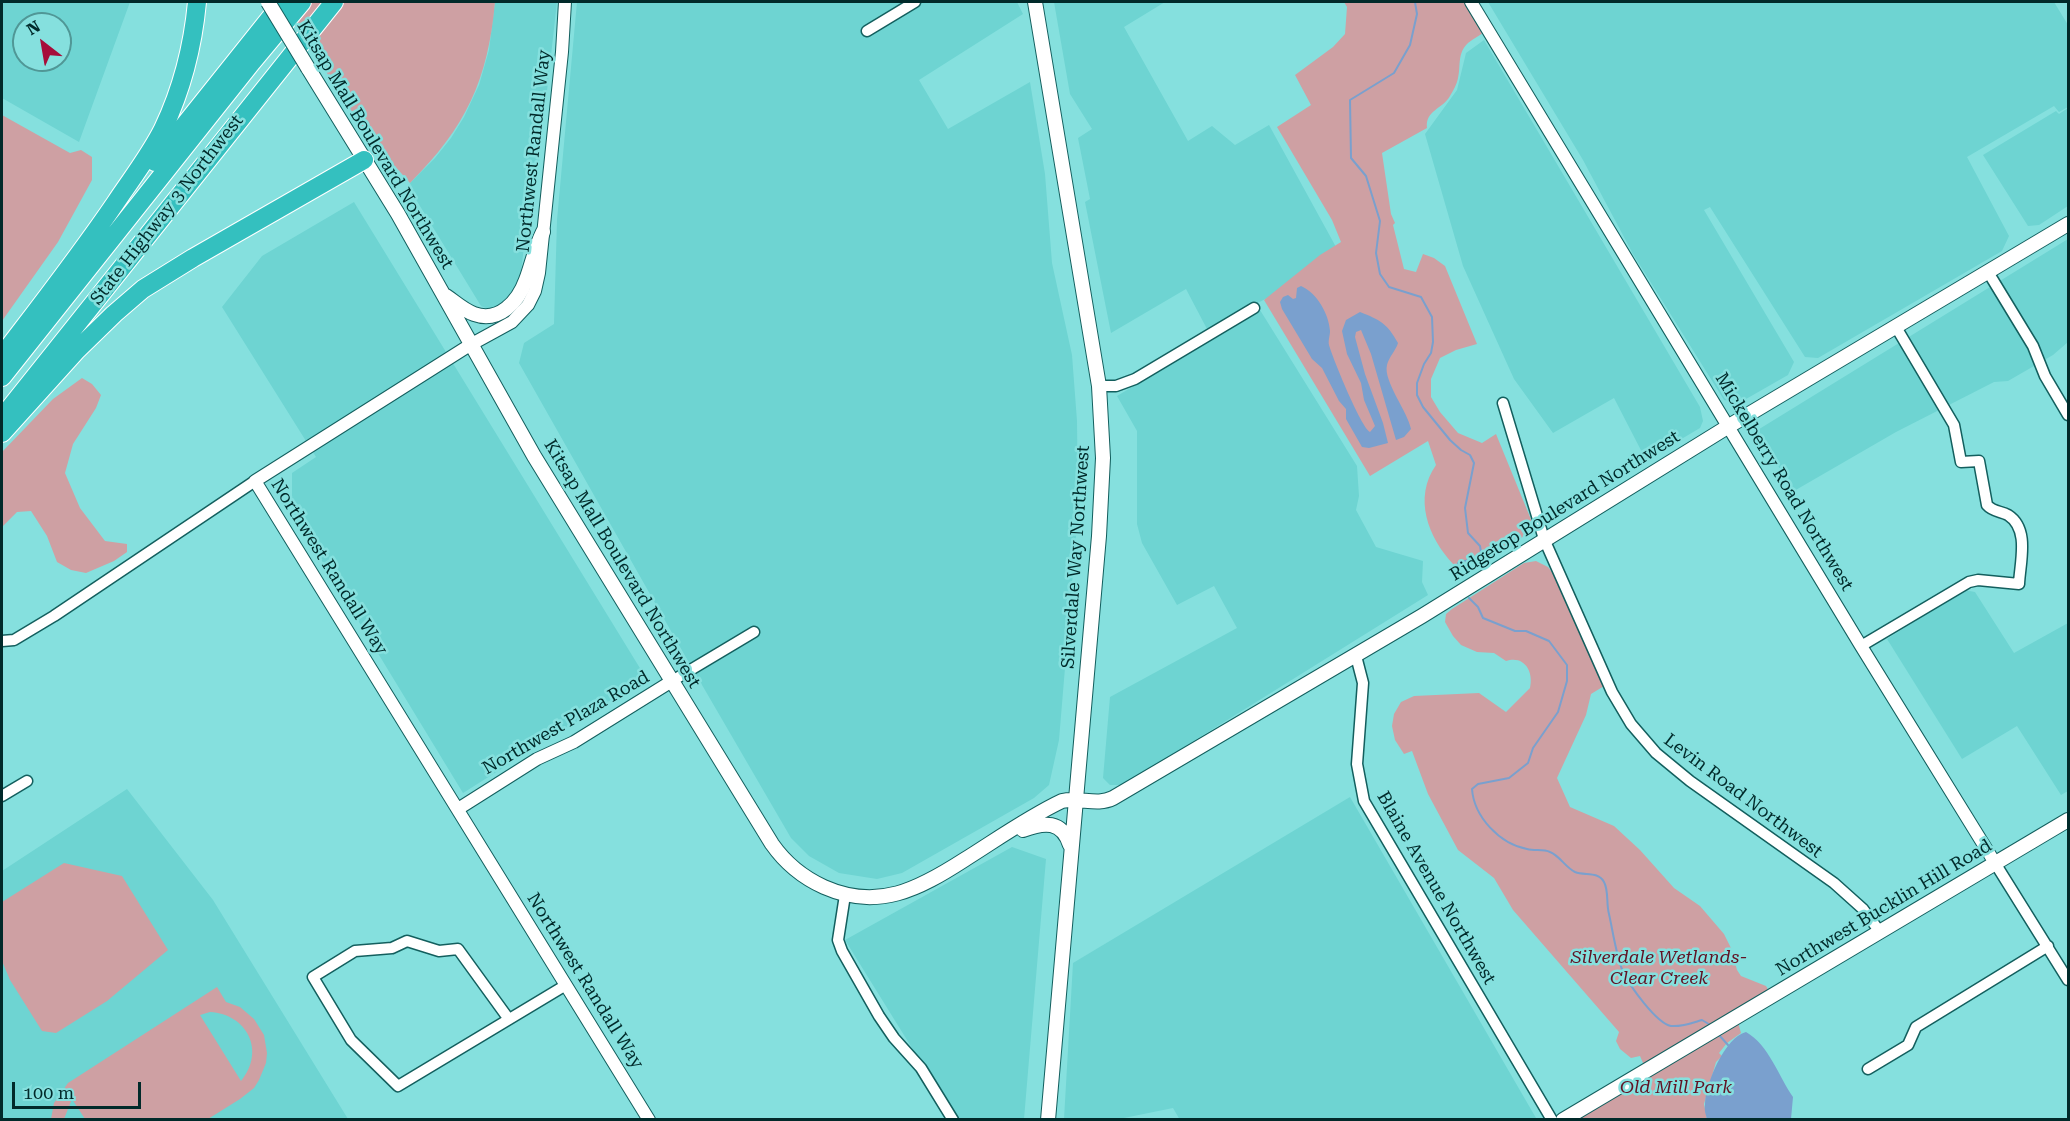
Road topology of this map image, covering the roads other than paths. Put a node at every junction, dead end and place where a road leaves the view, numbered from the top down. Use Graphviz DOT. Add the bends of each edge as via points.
graph roads {
  1 [pos="196,2"];
  2 [pos="267,2"];
  3 [pos="283,2"];
  4 [pos="302,2"];
  5 [pos="333,2"];
  6 [pos="565,2"];
  7 [pos="915,2"];
  8 [pos="1035,2"];
  9 [pos="1471,2"];
  10 [pos="867,31"];
  11 [pos="364,160"];
  12 [pos="2068,224"];
  13 [pos="543,232"];
  14 [pos="94,234"];
  15 [pos="1988,272"];
  16 [pos="443,294"];
  17 [pos="1254,308"];
  18 [pos="1896,327"];
  19 [pos="470,345"];
  20 [pos="2,356"];
  21 [pos="2,377"];
  22 [pos="1099,387"];
  23 [pos="1503,403"];
  24 [pos="2068,415"];
  25 [pos="2,418"];
  26 [pos="1729,426"];
  27 [pos="2,433"];
  28 [pos="255,481"];
  29 [pos="1544,539"];
  30 [pos="754,632"];
  31 [pos="2,641"];
  32 [pos="1861,646"];
  33 [pos="1356,656"];
  34 [pos="672,681"];
  35 [pos="27,781"];
  36 [pos="2,796"];
  37 [pos="1076,799"];
  38 [pos="458,809"];
  39 [pos="2068,820"];
  40 [pos="998,839"];
  41 [pos="1071,848"];
  42 [pos="1995,863"];
  43 [pos="845,895"];
  44 [pos="1880,932"];
  45 [pos="2048,946"];
  46 [pos="2068,980"];
  47 [pos="566,985"];
  48 [pos="508,1018"];
  49 [pos="1868,1069"];
  50 [pos="649,1119"];
  51 [pos="952,1119"];
  52 [pos="1048,1119"];
  53 [pos="1552,1119"];
  54 [pos="1563,1119"];
  1 -- 14 [label="highway" via="184,73 166,121 147,157"];
  2 -- 11 [label="main road, Kitsap Mall Boulevard Northwest, bridge"];
  3 -- 14 [label="highway"];
  4 -- 21 [label="highway, State Highway 3 Northwest"];
  5 -- 25 [label="highway, State Highway 3 Northwest"];
  6 -- 13 [label="street, Northwest Randall Way"];
  7 -- 10 [label="street"];
  8 -- 22 [label="main road, Silverdale Way Northwest"];
  9 -- 26 [label="street, Mickelberry Road Northwest"];
  11 -- 16 [label="main road, Kitsap Mall Boulevard Northwest"];
  11 -- 27 [label="highway" via="143,289 77,350"];
  12 -- 15 [label="main road, Ridgetop Boulevard Northwest"];
  13 -- 16 [label="main road" via="522,290 502,312 475,314"];
  13 -- 19 [label="street, Northwest Randall Way" via="539,273 528,305 512,322"];
  14 -- 20 [label="highway"];
  15 -- 18 [label="main road, Ridgetop Boulevard Northwest"];
  15 -- 24 [label="street" via="2033,346"];
  16 -- 19 [label="main road, Kitsap Mall Boulevard Northwest"];
  17 -- 22 [label="street" via="1136,379"];
  18 -- 26 [label="main road, Ridgetop Boulevard Northwest"];
  18 -- 32 [label="street" via="1954,425 1961,462 1979,461 1987,505 2007,514 2019,528 2019,584 1969,582"];
  19 -- 28 [label="street, Northwest Randall Way"];
  19 -- 34 [label="main road, Kitsap Mall Boulevard Northwest"];
  22 -- 37 [label="main road, Silverdale Way Northwest" via="1099,527"];
  23 -- 29 [label="street, Levin Road Northwest"];
  26 -- 29 [label="main road, Ridgetop Boulevard Northwest"];
  26 -- 32 [label="street, Mickelberry Road Northwest"];
  28 -- 31 [label="street" via="54,616 14,640"];
  28 -- 38 [label="street, Northwest Randall Way"];
  29 -- 33 [label="main road, Ridgetop Boulevard Northwest"];
  29 -- 44 [label="street, Levin Road Northwest" via="1618,703 1644,740 1690,781 1834,883 1863,909"];
  30 -- 34 [label="street, Northwest Plaza Road"];
  32 -- 42 [label="street, Mickelberry Road Northwest"];
  33 -- 37 [label="main road, Ridgetop Boulevard Northwest" via="1113,798 1102,802"];
  33 -- 53 [label="street, Blaine Avenue Northwest" via="1363,683 1357,764 1364,801"];
  34 -- 38 [label="street, Northwest Plaza Road"];
  34 -- 43 [label="main road, Kitsap Mall Boulevard Northwest" via="782,858 808,880"];
  35 -- 36 [label="street"];
  37 -- 40 [label="main road, Kitsap Mall Boulevard Northwest" via="1058,802"];
  37 -- 41 [label="main road, Silverdale Way Northwest"];
  38 -- 47 [label="street, Northwest Randall Way"];
  39 -- 42 [label="main road, Northwest Bucklin Hill Road"];
  40 -- 41 [label="main road" via="1036,825 1051,825 1064,832"];
  40 -- 43 [label="main road, Kitsap Mall Boulevard Northwest" via="911,890 878,897"];
  41 -- 52 [label="main road, Silverdale Way Northwest"];
  42 -- 44 [label="main road, Northwest Bucklin Hill Road"];
  42 -- 45 [label="street, Mickelberry Road Northwest"];
  43 -- 51 [label="street" via="838,940 847,961 879,1016 921,1068"];
  44 -- 54 [label="main road, Northwest Bucklin Hill Road"];
  45 -- 46 [label="street, Mickelberry Road Northwest"];
  45 -- 49 [label="street" via="1916,1027 1908,1045"];
  47 -- 48 [label="street"];
  47 -- 50 [label="street, Northwest Randall Way"];
  48 -- 48 [label="street" via="458,948 439,951 407,940 392,948 355,951 313,976 351,1040 398,1086"];
}
